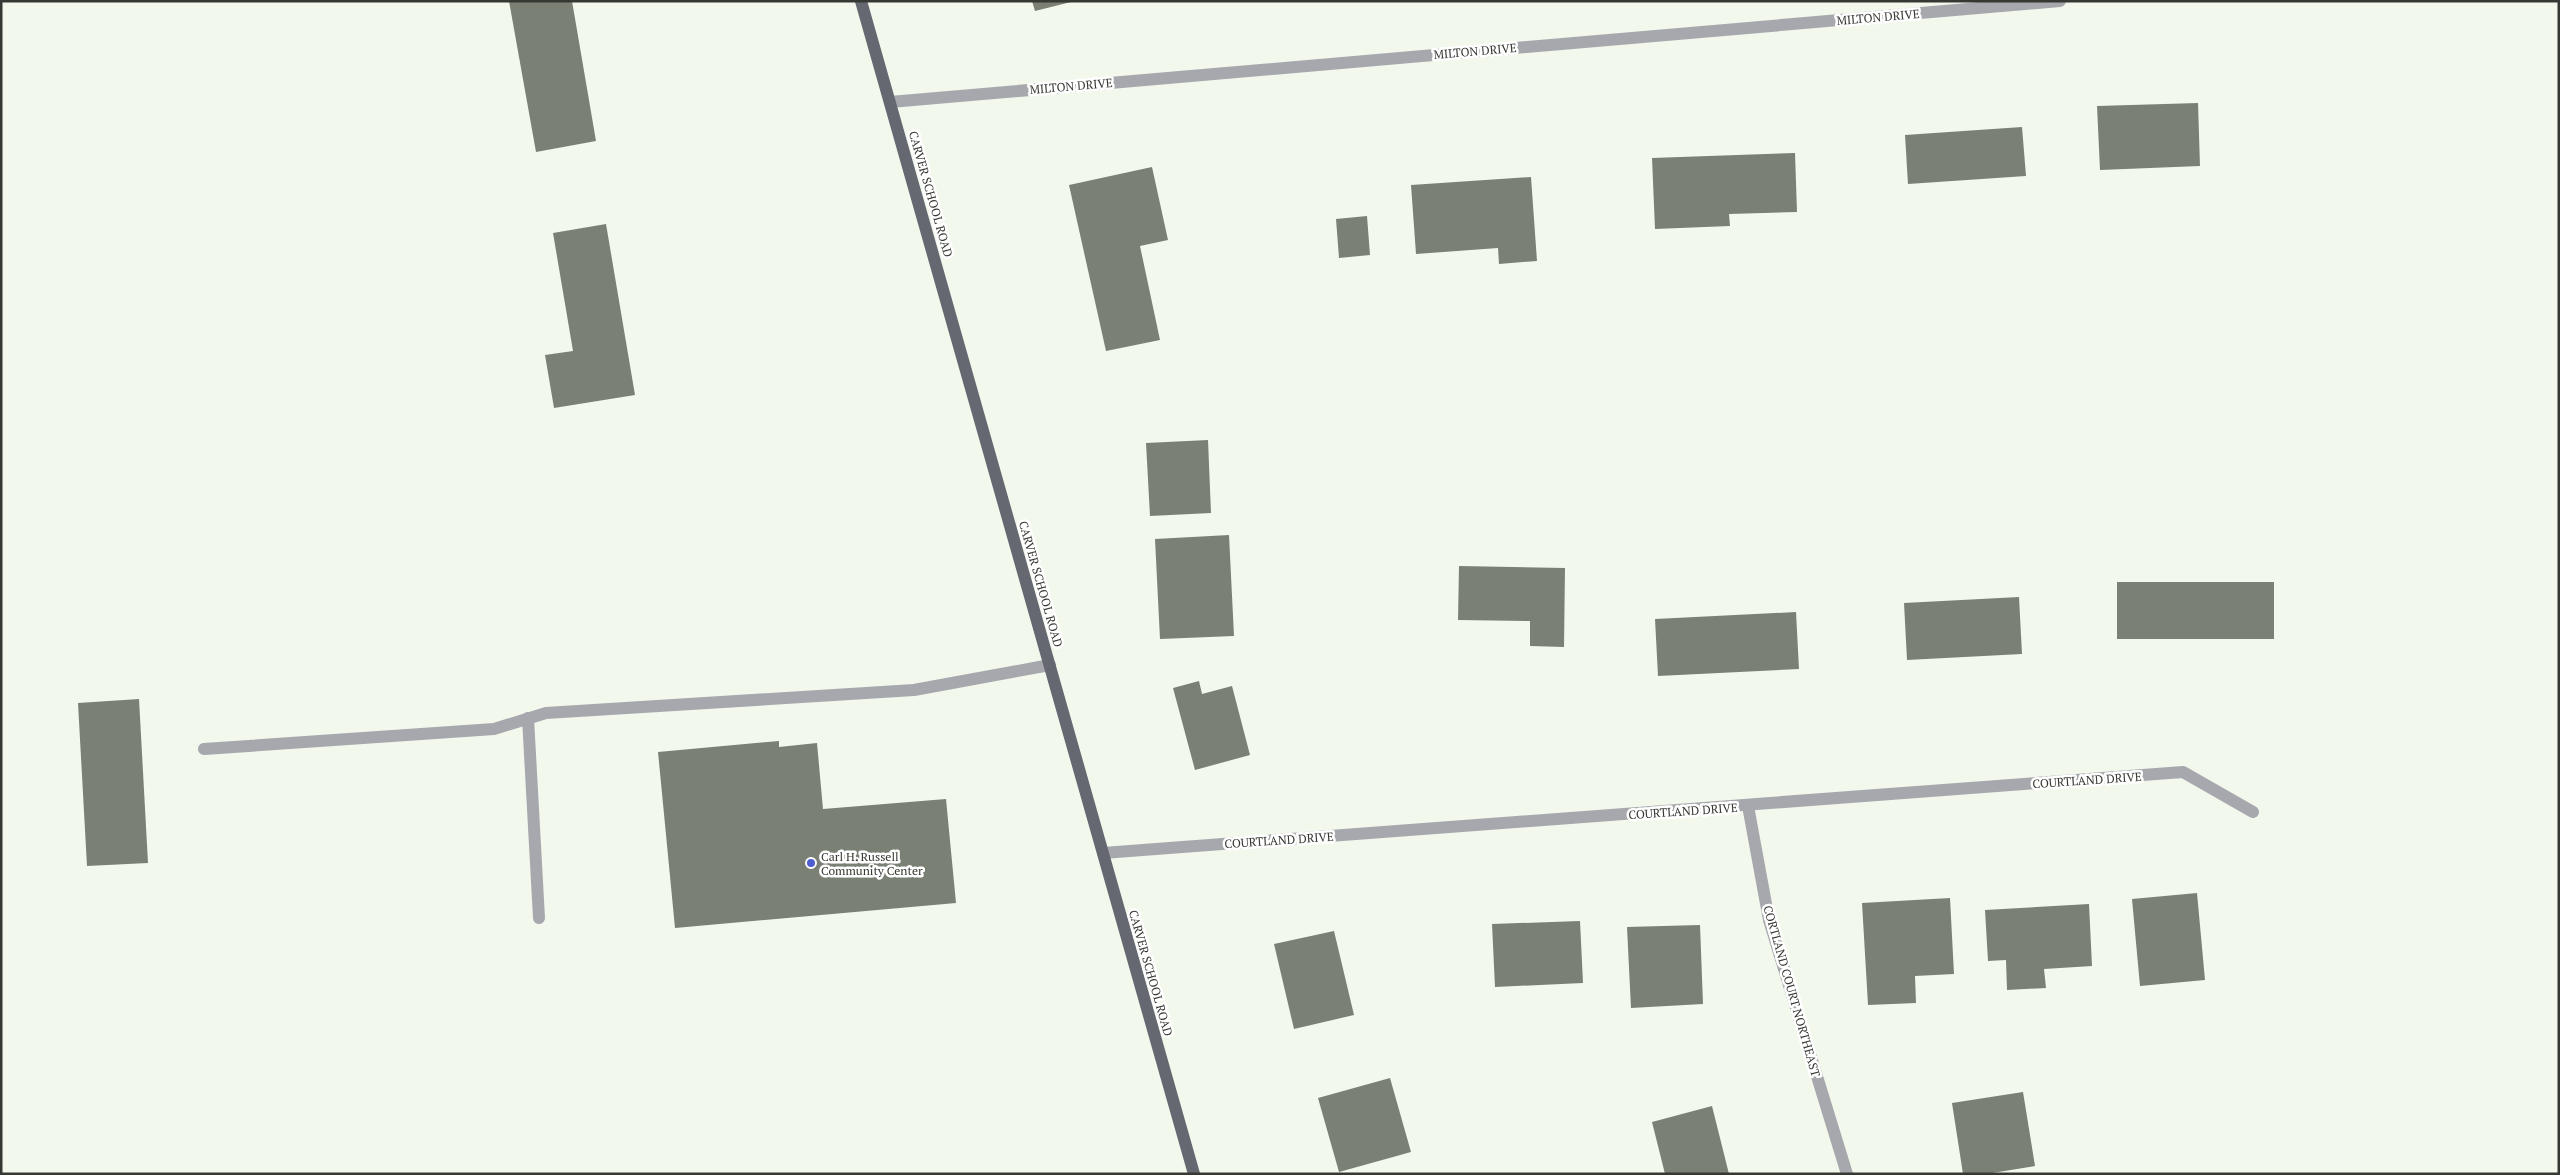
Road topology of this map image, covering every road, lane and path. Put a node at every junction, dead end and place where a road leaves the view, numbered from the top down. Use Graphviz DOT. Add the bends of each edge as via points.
graph roads {
  1 [pos="861,1"];
  2 [pos="2060,1"];
  3 [pos="890,102"];
  4 [pos="1050,665"];
  5 [pos="528,718"];
  6 [pos="204,748"];
  7 [pos="1748,806"];
  8 [pos="2253,812"];
  9 [pos="1103,853"];
  10 [pos="539,918"];
  11 [pos="1194,1174"];
  12 [pos="1847,1174"];
  1 -- 3 [label="main road, CARVER SCHOOL ROAD"];
  2 -- 3 [label="street, MILTON DRIVE"];
  3 -- 4 [label="main road, CARVER SCHOOL ROAD"];
  4 -- 5 [label="street" via="914,690 546,713"];
  4 -- 9 [label="main road, CARVER SCHOOL ROAD"];
  5 -- 6 [label="street" via="494,729"];
  5 -- 10 [label="street"];
  7 -- 8 [label="street, COURTLAND DRIVE" via="2183,772"];
  7 -- 9 [label="street, COURTLAND DRIVE"];
  7 -- 12 [label="street, CORTLAND COURT NORTHEAST" via="1769,920"];
  9 -- 11 [label="main road, CARVER SCHOOL ROAD"];
}
